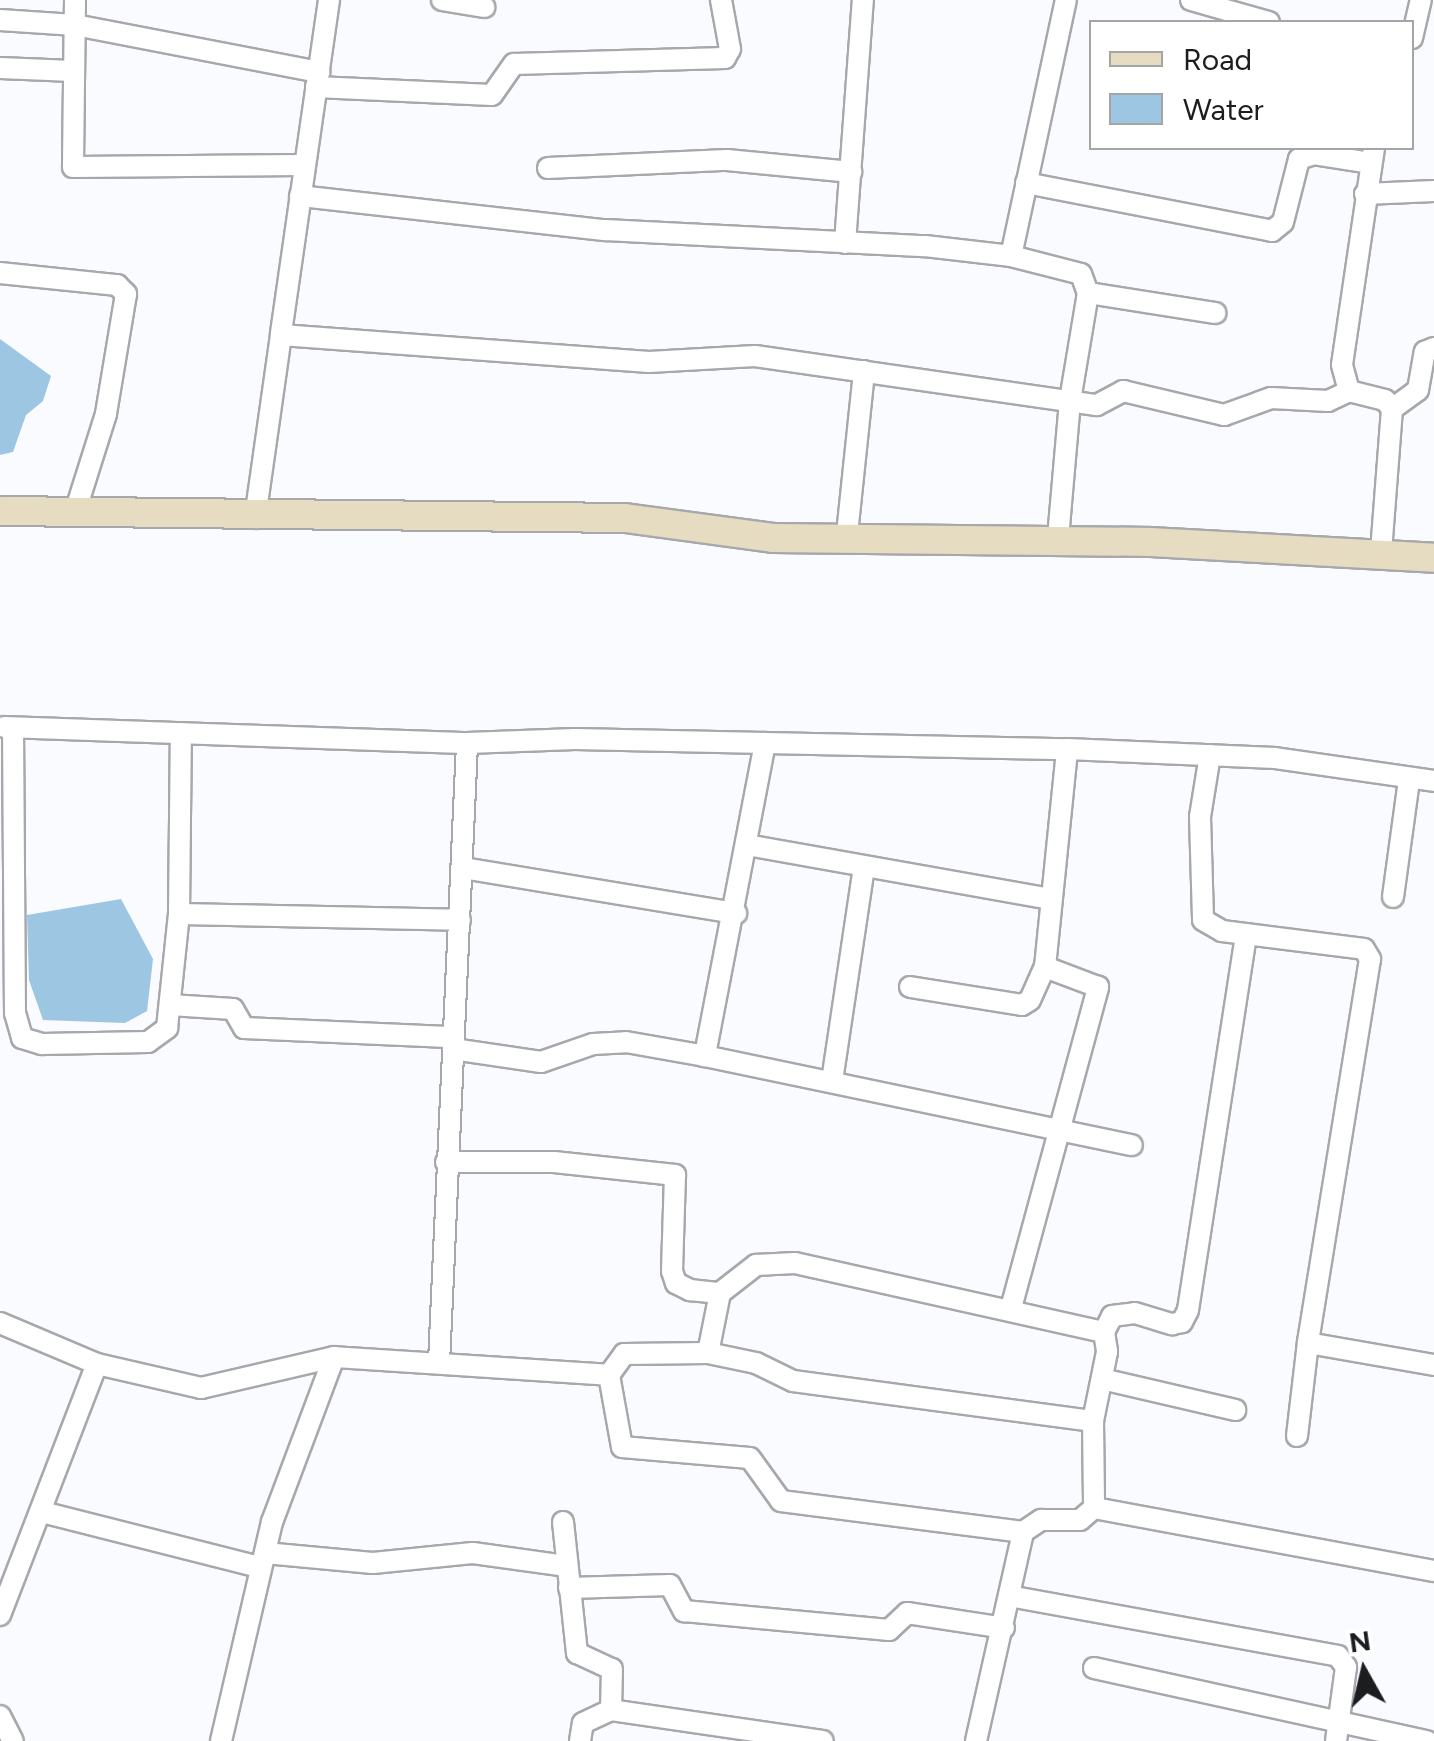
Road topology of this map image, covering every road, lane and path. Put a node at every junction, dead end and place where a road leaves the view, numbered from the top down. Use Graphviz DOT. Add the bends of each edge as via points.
graph roads {
  1 [pos="75,0"];
  2 [pos="329,0"];
  3 [pos="442,0"];
  4 [pos="721,0"];
  5 [pos="864,0"];
  6 [pos="1066,0"];
  7 [pos="1191,0"];
  8 [pos="1420,0"];
  9 [pos="484,7"];
  10 [pos="0,20"];
  11 [pos="1263,20"];
  12 [pos="74,25"];
  13 [pos="1420,31"];
  14 [pos="0,68"];
  15 [pos="73,71"];
  16 [pos="318,79"];
  17 [pos="1373,155"];
  18 [pos="301,164"];
  19 [pos="548,168"];
  20 [pos="851,172"];
  21 [pos="1026,184"];
  22 [pos="1434,191"];
  23 [pos="1365,194"];
  24 [pos="300,196"];
  25 [pos="845,242"];
  26 [pos="1010,256"];
  27 [pos="0,273"];
  28 [pos="1088,293"];
  29 [pos="1215,313"];
  30 [pos="280,336"];
  31 [pos="1434,348"];
  32 [pos="864,371"];
  33 [pos="1349,391"];
  34 [pos="1070,401"];
  35 [pos="1392,410"];
  36 [pos="76,509"];
  37 [pos="0,511"];
  38 [pos="255,518"];
  39 [pos="848,534"];
  40 [pos="1058,539"];
  41 [pos="1381,552"];
  42 [pos="1434,558"];
  43 [pos="6,727"];
  44 [pos="181,733"];
  45 [pos="466,743"];
  46 [pos="764,743"];
  47 [pos="1066,749"];
  48 [pos="1210,756"];
  49 [pos="1409,780"];
  50 [pos="1434,780"];
  51 [pos="747,845"];
  52 [pos="864,867"];
  53 [pos="463,868"];
  54 [pos="1393,897"];
  55 [pos="1051,898"];
  56 [pos="736,913"];
  57 [pos="178,914"];
  58 [pos="460,920"];
  59 [pos="1246,934"];
  60 [pos="1045,968"];
  61 [pos="910,987"];
  62 [pos="170,1005"];
  63 [pos="453,1043"];
  64 [pos="704,1056"];
  65 [pos="832,1081"];
  66 [pos="1060,1131"];
  67 [pos="1132,1145"];
  68 [pos="446,1162"];
  69 [pos="720,1293"];
  70 [pos="1011,1308"];
  71 [pos="0,1323"];
  72 [pos="1104,1332"];
  73 [pos="1308,1344"];
  74 [pos="708,1353"];
  75 [pos="334,1357"];
  76 [pos="438,1363"];
  77 [pos="98,1364"];
  78 [pos="1434,1365"];
  79 [pos="609,1375"];
  80 [pos="1102,1379"];
  81 [pos="1236,1410"];
  82 [pos="1093,1421"];
  83 [pos="1297,1436"];
  84 [pos="1094,1508"];
  85 [pos="42,1512"];
  86 [pos="562,1522"];
  87 [pos="1022,1532"];
  88 [pos="262,1560"];
  89 [pos="567,1566"];
  90 [pos="1434,1570"];
  91 [pos="570,1588"];
  92 [pos="1009,1596"];
  93 [pos="0,1615"];
  94 [pos="1004,1628"];
  95 [pos="1094,1668"];
  96 [pos="611,1710"];
  97 [pos="0,1716"];
  98 [pos="1338,1731"];
  99 [pos="12,1741"];
  100 [pos="221,1741"];
  101 [pos="580,1741"];
  102 [pos="823,1741"];
  103 [pos="976,1741"];
  104 [pos="1427,1741"];
  1 -- 12 [label="street"];
  2 -- 16 [label="street"];
  3 -- 9 [label="street"];
  4 -- 16 [label="street" via="730,50 725,58 514,64 492,95"];
  5 -- 20 [label="street"];
  6 -- 21 [label="street"];
  7 -- 11 [label="street"];
  8 -- 13 [label="street"];
  10 -- 12 [label="street"];
  12 -- 15 [label="street"];
  12 -- 16 [label="street"];
  14 -- 15 [label="street"];
  15 -- 18 [label="street" via="71,164 78,170"];
  16 -- 18 [label="street"];
  17 -- 21 [label="street" via="1299,159 1283,222 1272,230"];
  17 -- 23 [label="street"];
  18 -- 24 [label="street"];
  19 -- 20 [label="street" via="727,160"];
  20 -- 25 [label="street"];
  21 -- 26 [label="street"];
  22 -- 23 [label="street"];
  23 -- 33 [label="street" via="1342,365"];
  24 -- 25 [label="street" via="605,230"];
  24 -- 30 [label="street"];
  25 -- 26 [label="street"];
  26 -- 28 [label="street" via="1081,274"];
  27 -- 36 [label="street" via="117,286 126,294 106,414"];
  28 -- 29 [label="street"];
  28 -- 34 [label="street"];
  30 -- 32 [label="street" via="649,362 755,356"];
  30 -- 38 [label="street"];
  31 -- 35 [label="street" via="1425,352 1418,390"];
  32 -- 34 [label="street"];
  32 -- 39 [label="street"];
  33 -- 34 [label="street" via="1328,401 1272,398 1224,416 1124,391 1100,404"];
  33 -- 35 [label="street" via="1384,400"];
  34 -- 40 [label="street"];
  35 -- 41 [label="street"];
  36 -- 37 [label="street"];
  36 -- 38 [label="street"];
  38 -- 39 [label="street" via="626,518 774,538"];
  39 -- 40 [label="street"];
  40 -- 41 [label="street"];
  41 -- 42 [label="street"];
  43 -- 44 [label="street"];
  43 -- 62 [label="street" via="22,1038 42,1044 148,1042 167,1028"];
  44 -- 45 [label="street"];
  44 -- 57 [label="street"];
  45 -- 46 [label="street"];
  45 -- 53 [label="street"];
  46 -- 47 [label="street"];
  46 -- 51 [label="street"];
  47 -- 48 [label="street"];
  47 -- 55 [label="street"];
  48 -- 49 [label="street" via="1274,758"];
  48 -- 59 [label="street" via="1200,818 1200,910 1209,927"];
  49 -- 50 [label="street"];
  49 -- 54 [label="street"];
  51 -- 52 [label="street"];
  51 -- 56 [label="street"];
  52 -- 55 [label="street"];
  52 -- 65 [label="street"];
  53 -- 56 [label="street"];
  53 -- 58 [label="street"];
  55 -- 60 [label="street"];
  56 -- 64 [label="street"];
  57 -- 58 [label="street"];
  57 -- 62 [label="street"];
  58 -- 63 [label="street"];
  59 -- 72 [label="street" via="1188,1310 1182,1322 1172,1324 1135,1313 1112,1316"];
  59 -- 73 [label="street" via="1364,949 1370,959"];
  60 -- 61 [label="street" via="1022,1006"];
  60 -- 66 [label="street" via="1098,987"];
  62 -- 63 [label="street" via="233,1009 244,1028"];
  63 -- 64 [label="street" via="541,1062 593,1044 626,1042"];
  63 -- 68 [label="street"];
  64 -- 65 [label="street"];
  65 -- 66 [label="street"];
  66 -- 67 [label="street"];
  66 -- 70 [label="street"];
  68 -- 69 [label="street" via="554,1162 675,1175 676,1283"];
  68 -- 76 [label="street"];
  69 -- 70 [label="street" via="739,1273 774,1261"];
  69 -- 74 [label="street"];
  70 -- 72 [label="street"];
  71 -- 77 [label="street"];
  72 -- 80 [label="street"];
  73 -- 78 [label="street"];
  73 -- 83 [label="street"];
  74 -- 79 [label="street" via="624,1354"];
  74 -- 82 [label="street" via="756,1363 793,1381"];
  75 -- 76 [label="street"];
  75 -- 77 [label="street" via="201,1388"];
  75 -- 88 [label="street" via="288,1469"];
  76 -- 79 [label="street"];
  77 -- 85 [label="street"];
  79 -- 87 [label="street" via="615,1438 622,1447 750,1458 782,1501"];
  80 -- 81 [label="street"];
  80 -- 82 [label="street"];
  82 -- 84 [label="street"];
  84 -- 87 [label="street" via="1080,1520 1042,1520"];
  84 -- 90 [label="street"];
  85 -- 88 [label="street"];
  85 -- 93 [label="street"];
  86 -- 89 [label="street"];
  87 -- 92 [label="street"];
  88 -- 89 [label="street" via="373,1563 472,1554"];
  88 -- 100 [label="street"];
  89 -- 91 [label="street"];
  91 -- 94 [label="street" via="670,1585 684,1612 893,1630 907,1613"];
  91 -- 96 [label="street" via="577,1653 612,1669"];
  92 -- 94 [label="street"];
  92 -- 98 [label="street" via="1338,1656 1346,1667"];
  94 -- 103 [label="street"];
  95 -- 98 [label="street"];
  96 -- 101 [label="street" via="584,1723"];
  96 -- 102 [label="street"];
  97 -- 99 [label="street"];
  98 -- 104 [label="street"];
}
